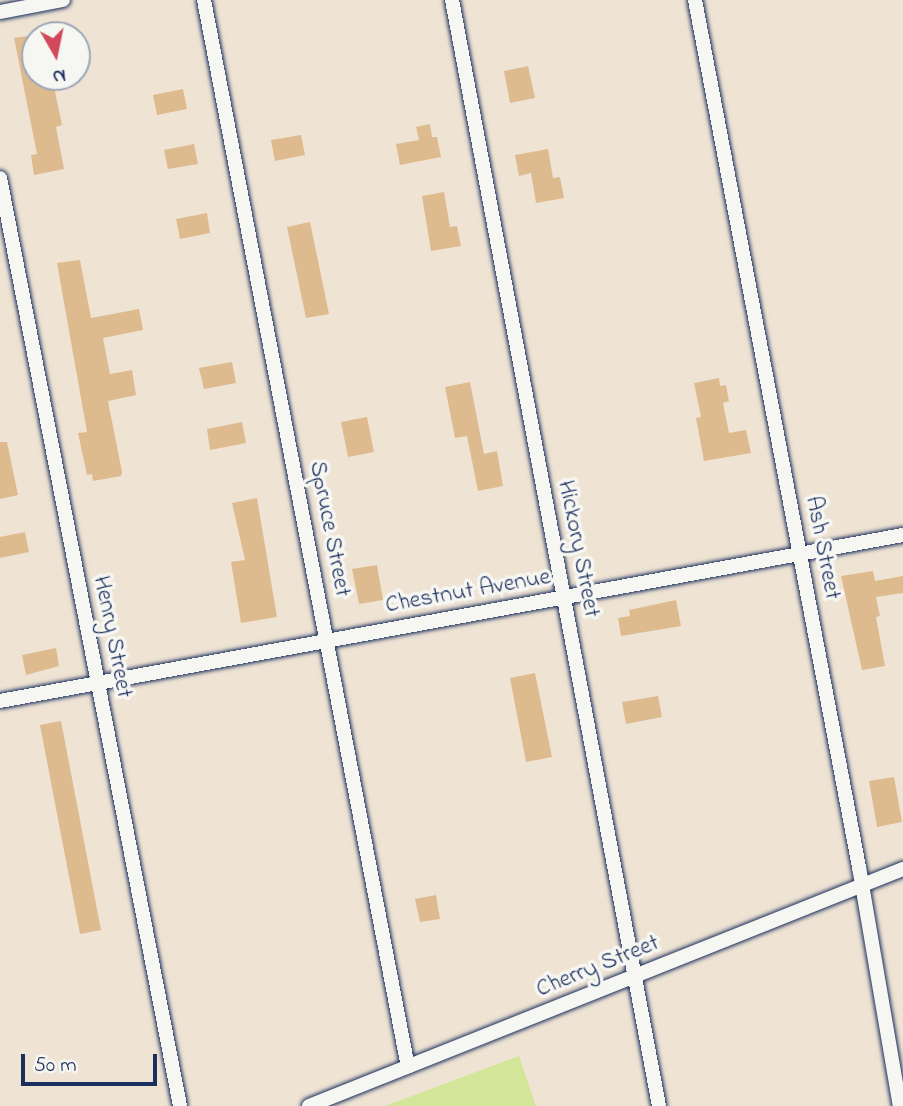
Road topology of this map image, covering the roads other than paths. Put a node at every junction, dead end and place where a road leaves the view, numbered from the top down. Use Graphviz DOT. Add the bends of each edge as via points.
graph roads {
  1 [pos="63,0"];
  2 [pos="204,0"];
  3 [pos="452,0"];
  4 [pos="695,0"];
  5 [pos="0,12"];
  6 [pos="0,178"];
  7 [pos="903,535"];
  8 [pos="800,554"];
  9 [pos="564,597"];
  10 [pos="327,641"];
  11 [pos="98,683"];
  12 [pos="0,701"];
  13 [pos="903,869"];
  14 [pos="862,885"];
  15 [pos="635,976"];
  16 [pos="408,1067"];
  17 [pos="180,1106"];
  18 [pos="310,1106"];
  19 [pos="659,1106"];
  20 [pos="900,1106"];
  1 -- 5 [label="street"];
  2 -- 10 [label="street, Spruce Street"];
  3 -- 9 [label="street, Hickory Street"];
  4 -- 8 [label="street, Ash Street"];
  6 -- 11 [label="street, Henry Street"];
  7 -- 8 [label="street, Chestnut Avenue"];
  8 -- 9 [label="street, Chestnut Avenue"];
  8 -- 14 [label="street, Ash Street"];
  9 -- 10 [label="street, Chestnut Avenue"];
  9 -- 15 [label="street, Hickory Street"];
  10 -- 11 [label="street, Chestnut Avenue"];
  10 -- 16 [label="street, Spruce Street"];
  11 -- 12 [label="street, Chestnut Avenue"];
  11 -- 17 [label="street, Henry Street"];
  13 -- 14 [label="street, Cherry Street"];
  14 -- 15 [label="street, Cherry Street"];
  14 -- 20 [label="street, Ash Street"];
  15 -- 16 [label="street, Cherry Street"];
  15 -- 19 [label="street, Hickory Street"];
  16 -- 18 [label="street, Cherry Street"];
}
